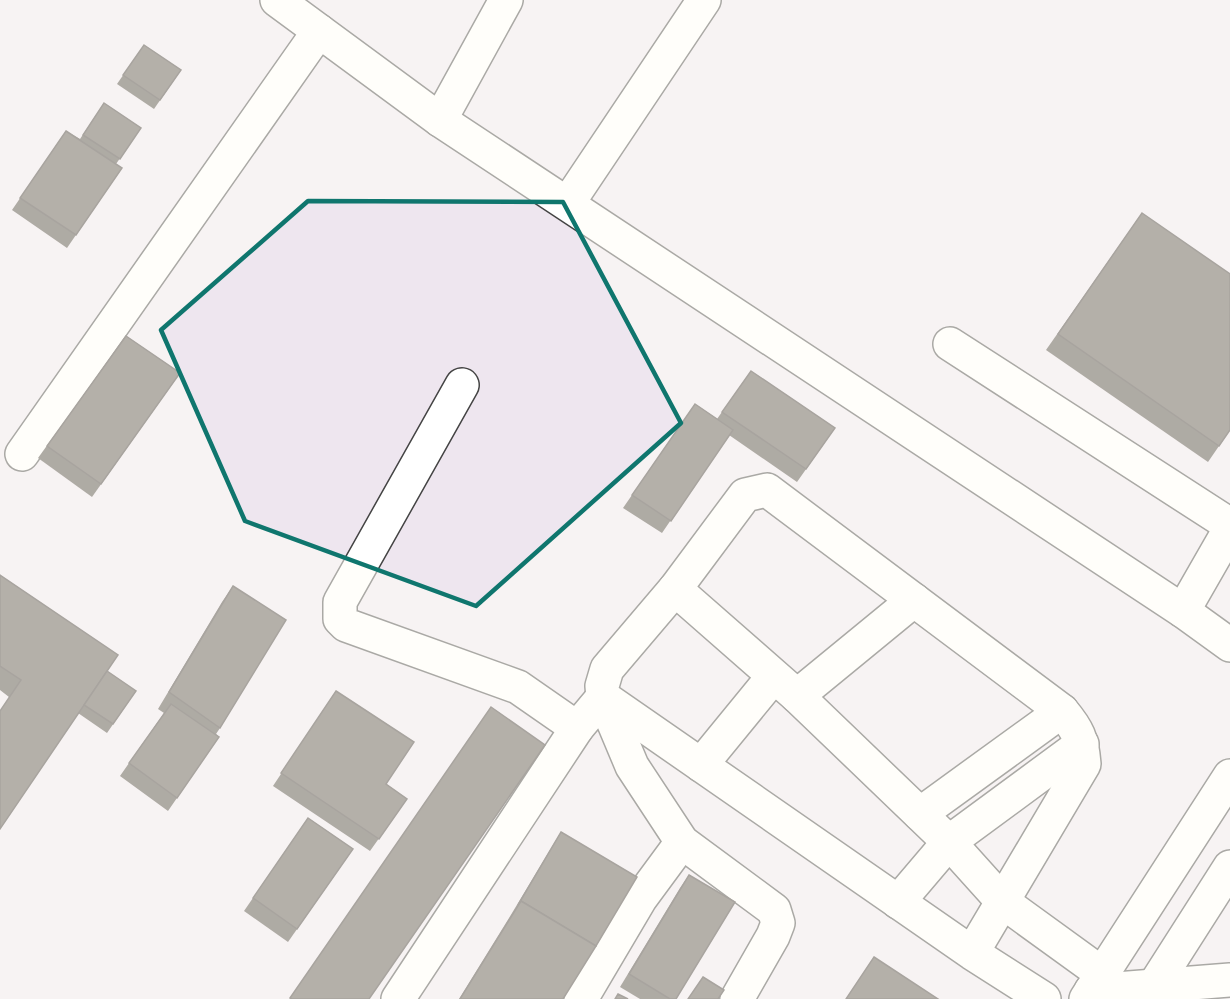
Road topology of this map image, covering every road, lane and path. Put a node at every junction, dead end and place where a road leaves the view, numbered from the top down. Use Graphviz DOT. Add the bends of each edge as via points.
graph roads {
  1 [pos="277,0"];
  2 [pos="506,0"];
  3 [pos="704,0"];
  4 [pos="319,31"];
  5 [pos="440,120"];
  6 [pos="568,203"];
  7 [pos="950,344"];
  8 [pos="462,385"];
  9 [pos="22,454"];
  10 [pos="1230,527"];
  11 [pos="675,589"];
  12 [pos="914,600"];
  13 [pos="1183,611"];
  14 [pos="1230,645"];
  15 [pos="785,686"];
  16 [pos="603,697"];
  17 [pos="1062,711"];
  18 [pos="577,728"];
  19 [pos="1082,744"];
  20 [pos="701,765"];
  21 [pos="1230,776"];
  22 [pos="920,814"];
  23 [pos="682,842"];
  24 [pos="949,842"];
  25 [pos="1230,867"];
  26 [pos="898,902"];
  27 [pos="1003,902"];
  28 [pos="972,953"];
  29 [pos="1230,980"];
  30 [pos="1154,986"];
  31 [pos="1093,988"];
  32 [pos="398,999"];
  33 [pos="581,999"];
  34 [pos="737,999"];
  35 [pos="1044,999"];
  1 -- 4 [label="street"];
  2 -- 5 [label="street"];
  3 -- 6 [label="street"];
  4 -- 5 [label="street"];
  4 -- 9 [label="street"];
  5 -- 6 [label="street"];
  6 -- 13 [label="street"];
  7 -- 10 [label="street"];
  8 -- 18 [label="street" via="340,602 340,619 346,625 518,687"];
  10 -- 13 [label="street"];
  11 -- 12 [label="street" via="745,495 767,490"];
  11 -- 15 [label="street"];
  11 -- 16 [label="street" via="607,669"];
  12 -- 15 [label="street"];
  12 -- 17 [label="street"];
  13 -- 14 [label="street"];
  15 -- 20 [label="street"];
  15 -- 22 [label="street"];
  16 -- 18 [label="street"];
  16 -- 20 [label="street"];
  16 -- 23 [label="street" via="632,766"];
  17 -- 19 [label="street" via="1076,728"];
  17 -- 22 [label="street"];
  18 -- 32 [label="street"];
  19 -- 24 [label="street"];
  19 -- 27 [label="street" via="1084,764"];
  20 -- 26 [label="street"];
  21 -- 31 [label="street"];
  22 -- 24 [label="street"];
  23 -- 33 [label="street" via="640,898"];
  23 -- 34 [label="street" via="774,910 778,923 773,936"];
  24 -- 26 [label="street"];
  24 -- 27 [label="street"];
  25 -- 30 [label="street"];
  26 -- 28 [label="street"];
  27 -- 28 [label="street"];
  27 -- 31 [label="street"];
  28 -- 35 [label="street"];
  29 -- 30 [label="street"];
  30 -- 31 [label="street"];
}
